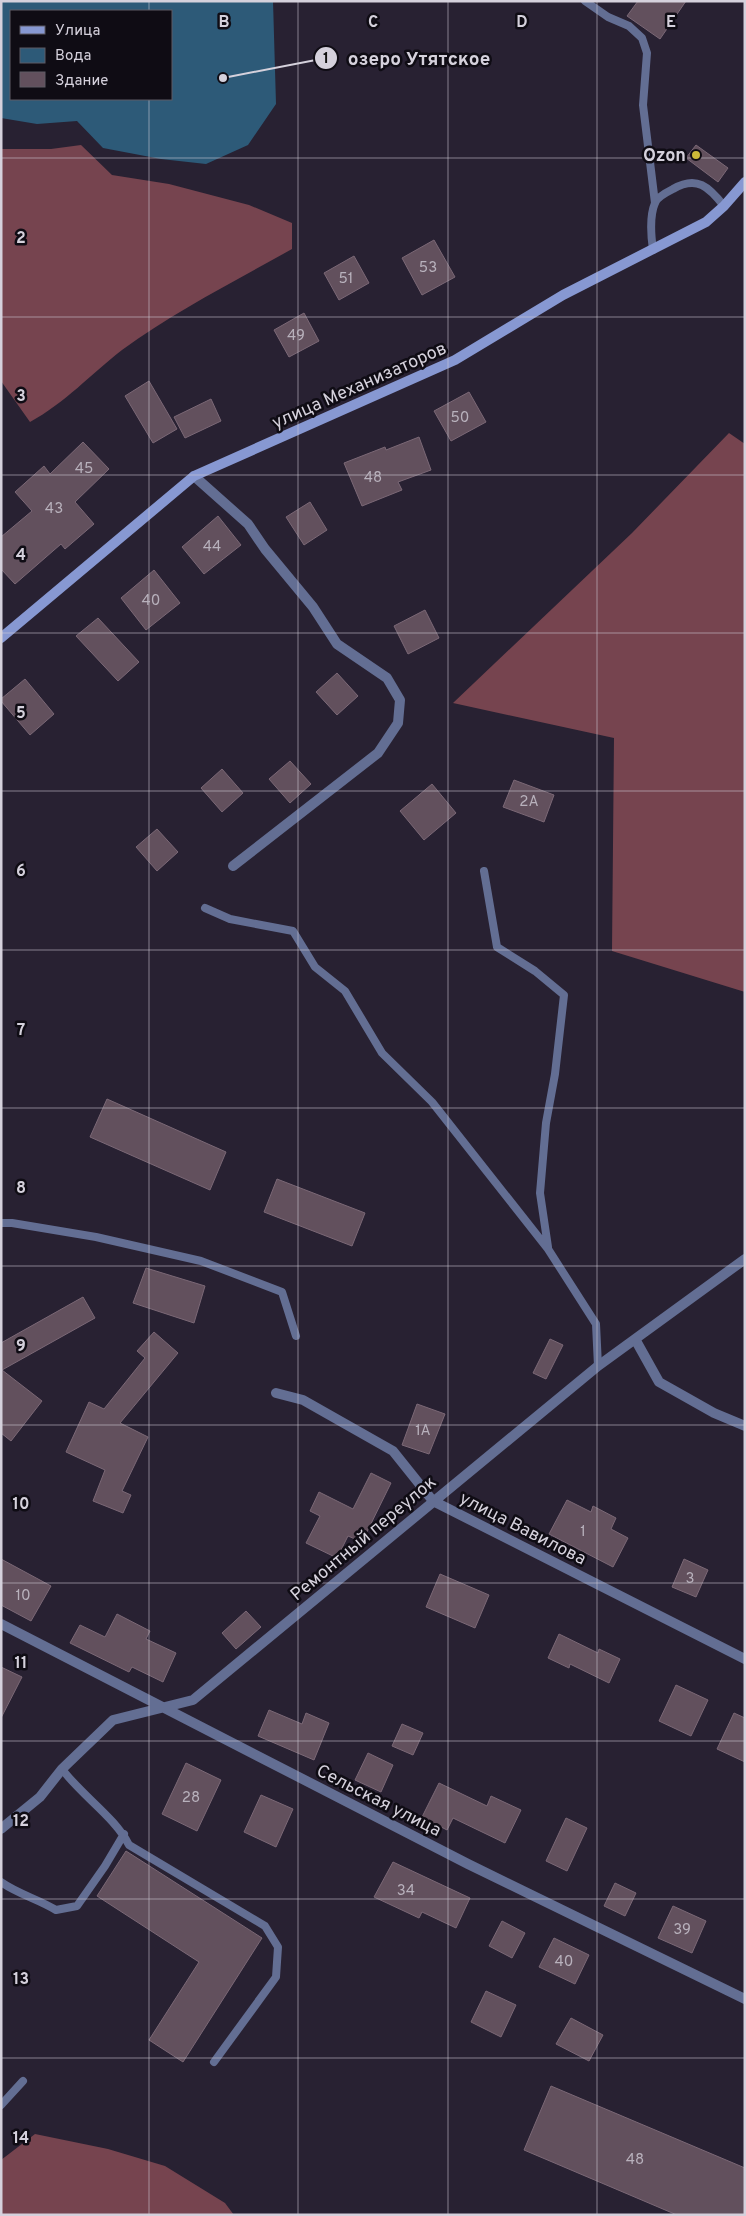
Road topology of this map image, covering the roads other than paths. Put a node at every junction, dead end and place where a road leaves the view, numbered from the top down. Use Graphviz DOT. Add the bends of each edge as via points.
graph roads {
  1 [pos="585,1"];
  2 [pos="745,182"];
  3 [pos="655,203"];
  4 [pos="724,206"];
  5 [pos="653,250"];
  6 [pos="194,476"];
  7 [pos="1,638"];
  8 [pos="233,866"];
  9 [pos="484,871"];
  10 [pos="205,908"];
  11 [pos="1,1223"];
  12 [pos="548,1248"];
  13 [pos="745,1259"];
  14 [pos="296,1336"];
  15 [pos="635,1339"];
  16 [pos="598,1366"];
  17 [pos="276,1393"];
  18 [pos="745,1426"];
  19 [pos="433,1501"];
  20 [pos="1,1624"];
  21 [pos="745,1659"];
  22 [pos="164,1708"];
  23 [pos="62,1769"];
  24 [pos="1,1829"];
  25 [pos="124,1834"];
  26 [pos="1,1882"];
  27 [pos="745,1999"];
  28 [pos="214,2062"];
  29 [pos="23,2082"];
  30 [pos="1,2105"];
  1 -- 3 [label="lane" via="608,17 629,26 642,38 647,53 642,105"];
  2 -- 4 [label="street, улица Механизаторов"];
  3 -- 4 [label="lane" via="664,193 685,182 701,184"];
  3 -- 5 [label="lane" via="651,233"];
  4 -- 5 [label="street, улица Механизаторов" via="706,222"];
  5 -- 6 [label="street, улица Механизаторов" via="562,295 455,360"];
  6 -- 7 [label="street, улица Механизаторов"];
  6 -- 8 [label="street" via="248,524 338,644 387,678 400,700 398,723 378,753"];
  9 -- 12 [label="lane" via="497,947 535,971 564,995 540,1193"];
  10 -- 12 [label="lane" via="230,919 293,931 315,967 344,991 382,1053 432,1102"];
  11 -- 14 [label="lane" via="96,1237 201,1261 282,1292"];
  12 -- 16 [label="lane" via="596,1324"];
  13 -- 15 [label="street, Ремонтный переулок"];
  15 -- 16 [label="street, Ремонтный переулок"];
  15 -- 18 [label="street" via="659,1382 714,1413"];
  16 -- 19 [label="street, Ремонтный переулок"];
  17 -- 19 [label="street, улица Вавилова" via="303,1400 393,1452"];
  19 -- 21 [label="street, улица Вавилова"];
  19 -- 22 [label="street, Ремонтный переулок" via="193,1700"];
  20 -- 22 [label="street, Сельская улица"];
  22 -- 23 [label="street, Ремонтный переулок" via="113,1720"];
  22 -- 27 [label="street, Сельская улица" via="468,1864"];
  23 -- 24 [label="street, Ремонтный переулок" via="40,1796"];
  23 -- 25 [label="lane"];
  25 -- 26 [label="lane" via="77,1906 56,1910 40,1900 16,1893"];
  25 -- 28 [label="lane" via="129,1845 141,1853 265,1926 278,1947 276,1977"];
  29 -- 30 [label="lane"];
}
